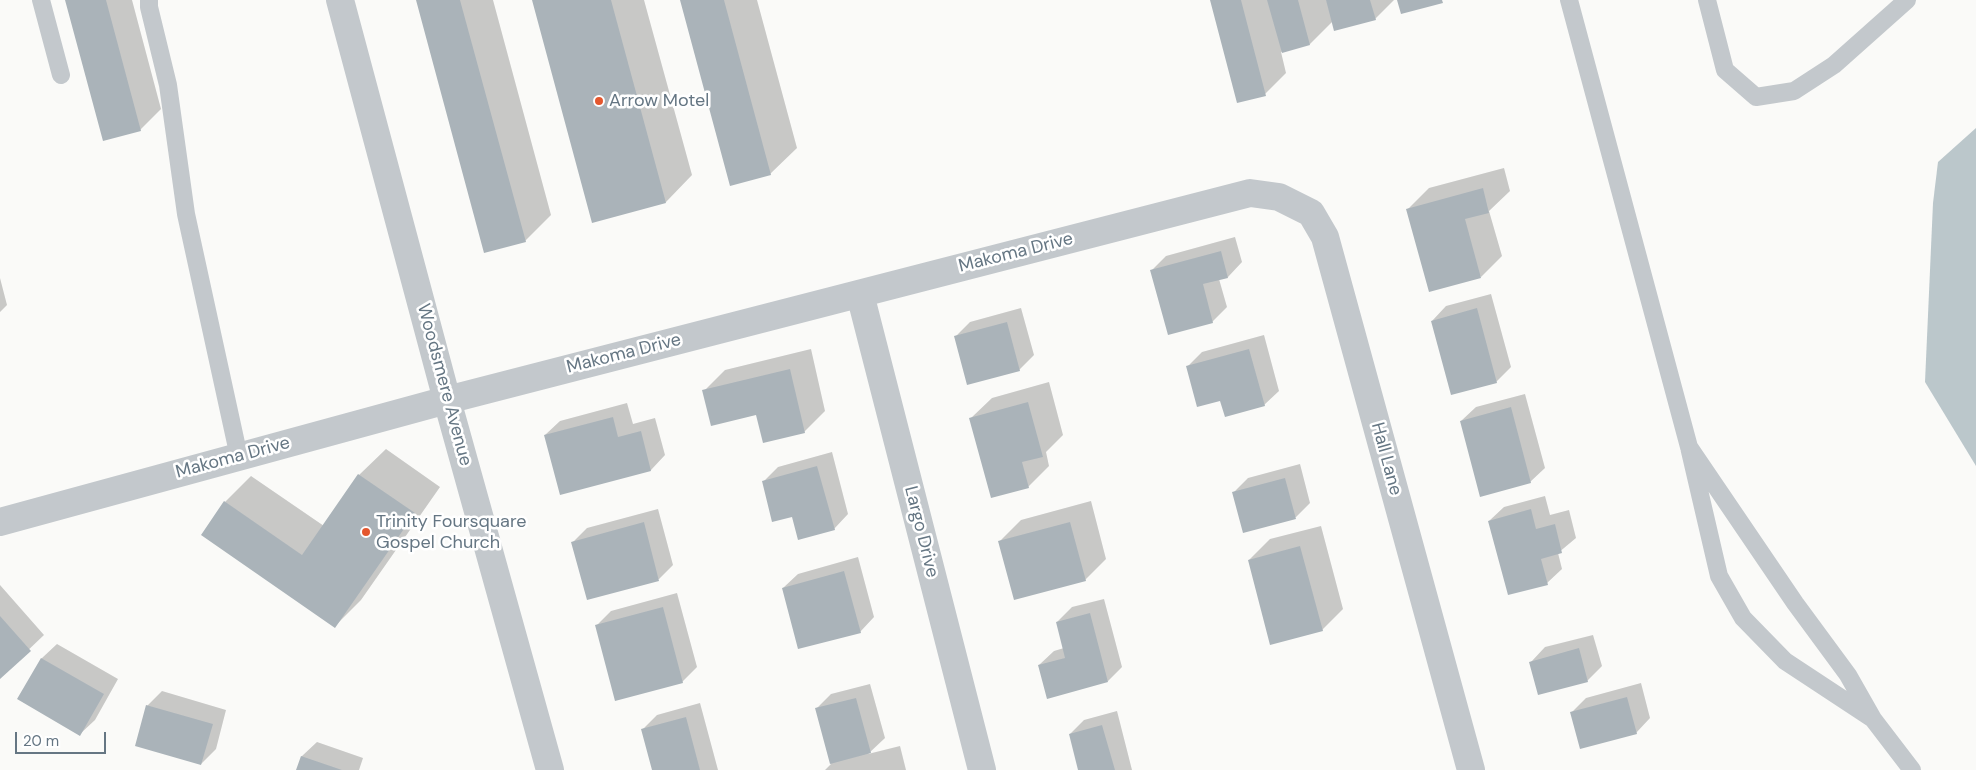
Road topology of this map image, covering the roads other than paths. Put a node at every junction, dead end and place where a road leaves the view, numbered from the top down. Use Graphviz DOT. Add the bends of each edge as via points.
graph roads {
  1 [pos="41,0"];
  2 [pos="149,0"];
  3 [pos="340,0"];
  4 [pos="1569,0"];
  5 [pos="1707,0"];
  6 [pos="1907,0"];
  7 [pos="61,75"];
  8 [pos="1250,193"];
  9 [pos="860,294"];
  10 [pos="447,400"];
  11 [pos="1689,448"];
  12 [pos="239,457"];
  13 [pos="0,522"];
  14 [pos="1874,719"];
  15 [pos="550,770"];
  16 [pos="982,770"];
  17 [pos="1471,770"];
  18 [pos="1912,770"];
  1 -- 7 [label="lane"];
  2 -- 12 [label="lane" via="168,85 186,214"];
  3 -- 10 [label="street, Woodsmere Avenue"];
  4 -- 11 [label="lane"];
  5 -- 6 [label="lane" via="1725,70 1756,97 1794,91 1834,65"];
  8 -- 9 [label="street, Makoma Drive"];
  8 -- 17 [label="street, Hall Lane" via="1279,197 1311,213 1325,237"];
  9 -- 10 [label="street, Makoma Drive"];
  9 -- 16 [label="street, Largo Drive"];
  10 -- 12 [label="street, Makoma Drive"];
  10 -- 15 [label="street, Woodsmere Avenue"];
  11 -- 14 [label="lane" via="1848,675"];
  11 -- 14 [label="lane" via="1719,576 1743,618 1785,661"];
  12 -- 13 [label="street, Makoma Drive"];
  14 -- 18 [label="lane"];
}
